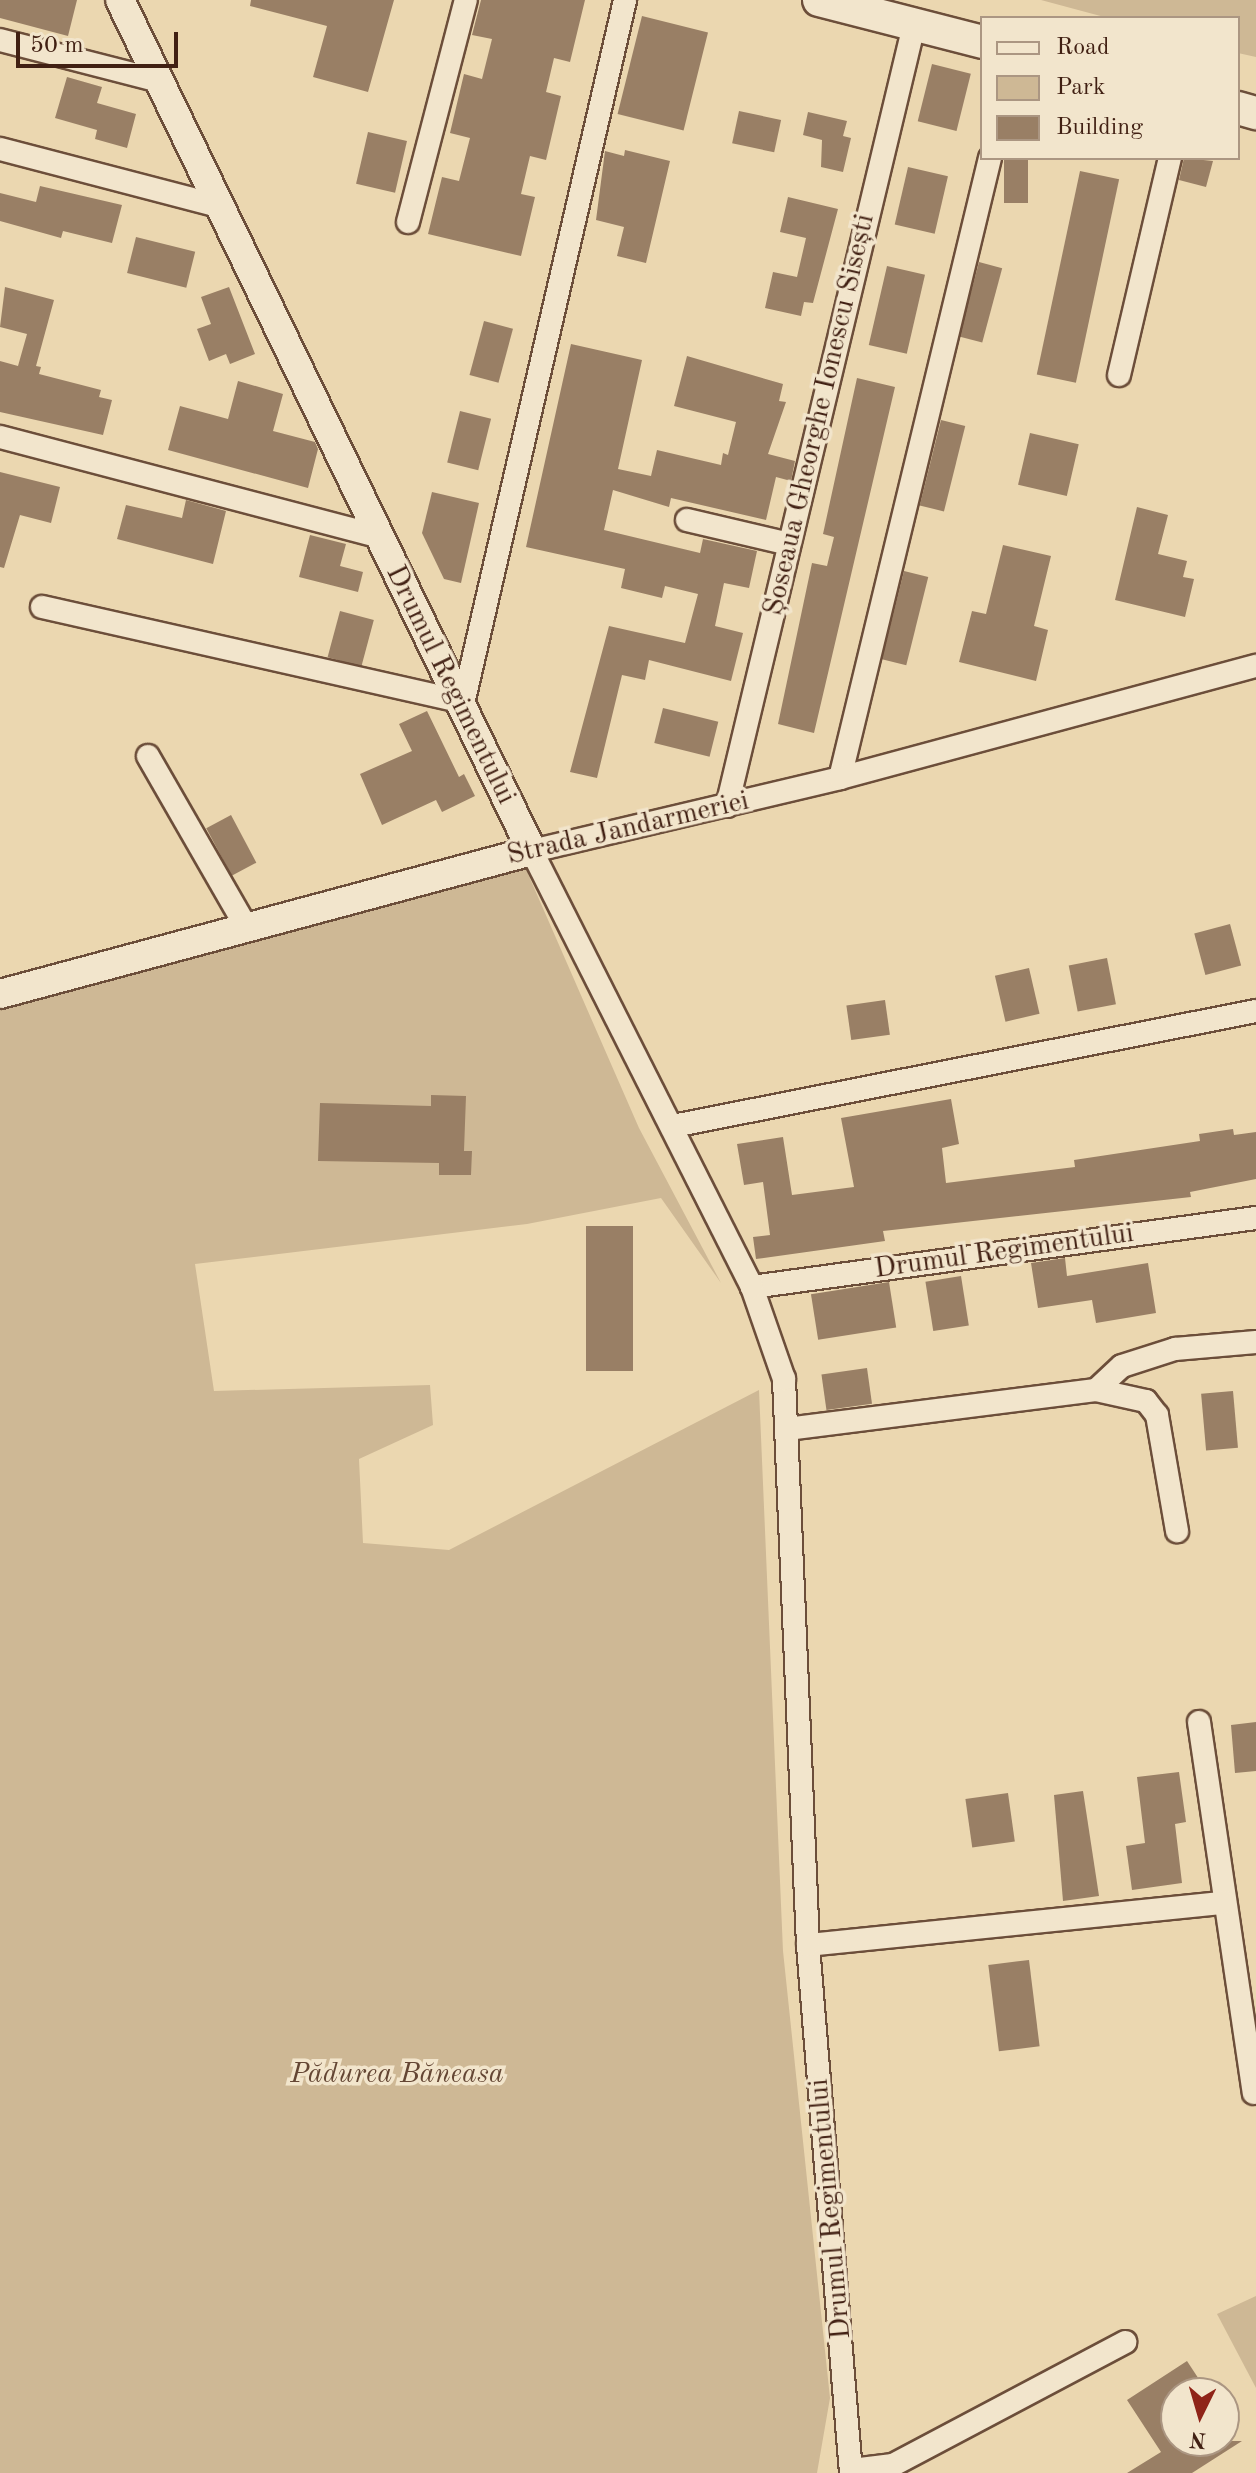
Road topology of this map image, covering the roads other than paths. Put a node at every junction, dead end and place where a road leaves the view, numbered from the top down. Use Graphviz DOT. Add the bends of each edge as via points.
graph roads {
  1 [pos="120,0"];
  2 [pos="466,0"];
  3 [pos="625,0"];
  4 [pos="819,0"];
  5 [pos="914,25"];
  6 [pos="0,40"];
  7 [pos="980,42"];
  8 [pos="160,81"];
  9 [pos="0,149"];
  10 [pos="990,160"];
  11 [pos="1170,160"];
  12 [pos="222,207"];
  13 [pos="408,222"];
  14 [pos="1119,375"];
  15 [pos="0,437"];
  16 [pos="687,520"];
  17 [pos="377,536"];
  18 [pos="789,544"];
  19 [pos="42,607"];
  20 [pos="1256,666"];
  21 [pos="460,705"];
  22 [pos="148,756"];
  23 [pos="840,778"];
  24 [pos="727,806"];
  25 [pos="532,851"];
  26 [pos="247,928"];
  27 [pos="0,994"];
  28 [pos="1256,1011"];
  29 [pos="673,1126"];
  30 [pos="1256,1218"];
  31 [pos="752,1287"];
  32 [pos="1256,1342"];
  33 [pos="1096,1390"];
  34 [pos="787,1429"];
  35 [pos="1177,1531"];
  36 [pos="1199,1722"];
  37 [pos="1225,1903"];
  38 [pos="808,1945"];
  39 [pos="1254,2093"];
  40 [pos="1125,2342"];
  41 [pos="852,2472"];
  1 -- 8 [label="street, Drumul Regimentului"];
  2 -- 13 [label="street"];
  3 -- 21 [label="street"];
  4 -- 5 [label="main road"];
  5 -- 7 [label="main road"];
  5 -- 18 [label="street, Șoseaua Gheorghe Ionescu Sisești"];
  6 -- 8 [label="street"];
  8 -- 12 [label="street, Drumul Regimentului"];
  9 -- 12 [label="street"];
  10 -- 23 [label="street"];
  11 -- 14 [label="street"];
  12 -- 17 [label="street, Drumul Regimentului"];
  15 -- 17 [label="street"];
  16 -- 18 [label="street"];
  17 -- 21 [label="street, Drumul Regimentului"];
  18 -- 24 [label="street, Șoseaua Gheorghe Ionescu Sisești"];
  19 -- 21 [label="street"];
  20 -- 23 [label="street, Strada Jandarmeriei"];
  21 -- 25 [label="street, Drumul Regimentului"];
  22 -- 26 [label="street"];
  23 -- 24 [label="street, Strada Jandarmeriei"];
  24 -- 25 [label="street, Strada Jandarmeriei"];
  25 -- 26 [label="street, Strada Jandarmeriei"];
  25 -- 29 [label="street, Drumul Regimentului"];
  26 -- 27 [label="street, Strada Jandarmeriei"];
  28 -- 29 [label="street"];
  29 -- 31 [label="street, Drumul Regimentului"];
  30 -- 31 [label="street, Drumul Regimentului"];
  31 -- 34 [label="street, Drumul Regimentului" via="784,1379"];
  32 -- 33 [label="street" via="1175,1349 1122,1366"];
  33 -- 34 [label="street"];
  33 -- 35 [label="street" via="1146,1401 1157,1415"];
  34 -- 38 [label="street, Drumul Regimentului"];
  36 -- 37 [label="street"];
  37 -- 38 [label="street"];
  37 -- 39 [label="street"];
  38 -- 41 [label="street, Drumul Regimentului"];
  40 -- 41 [label="street" via="893,2465"];
}
